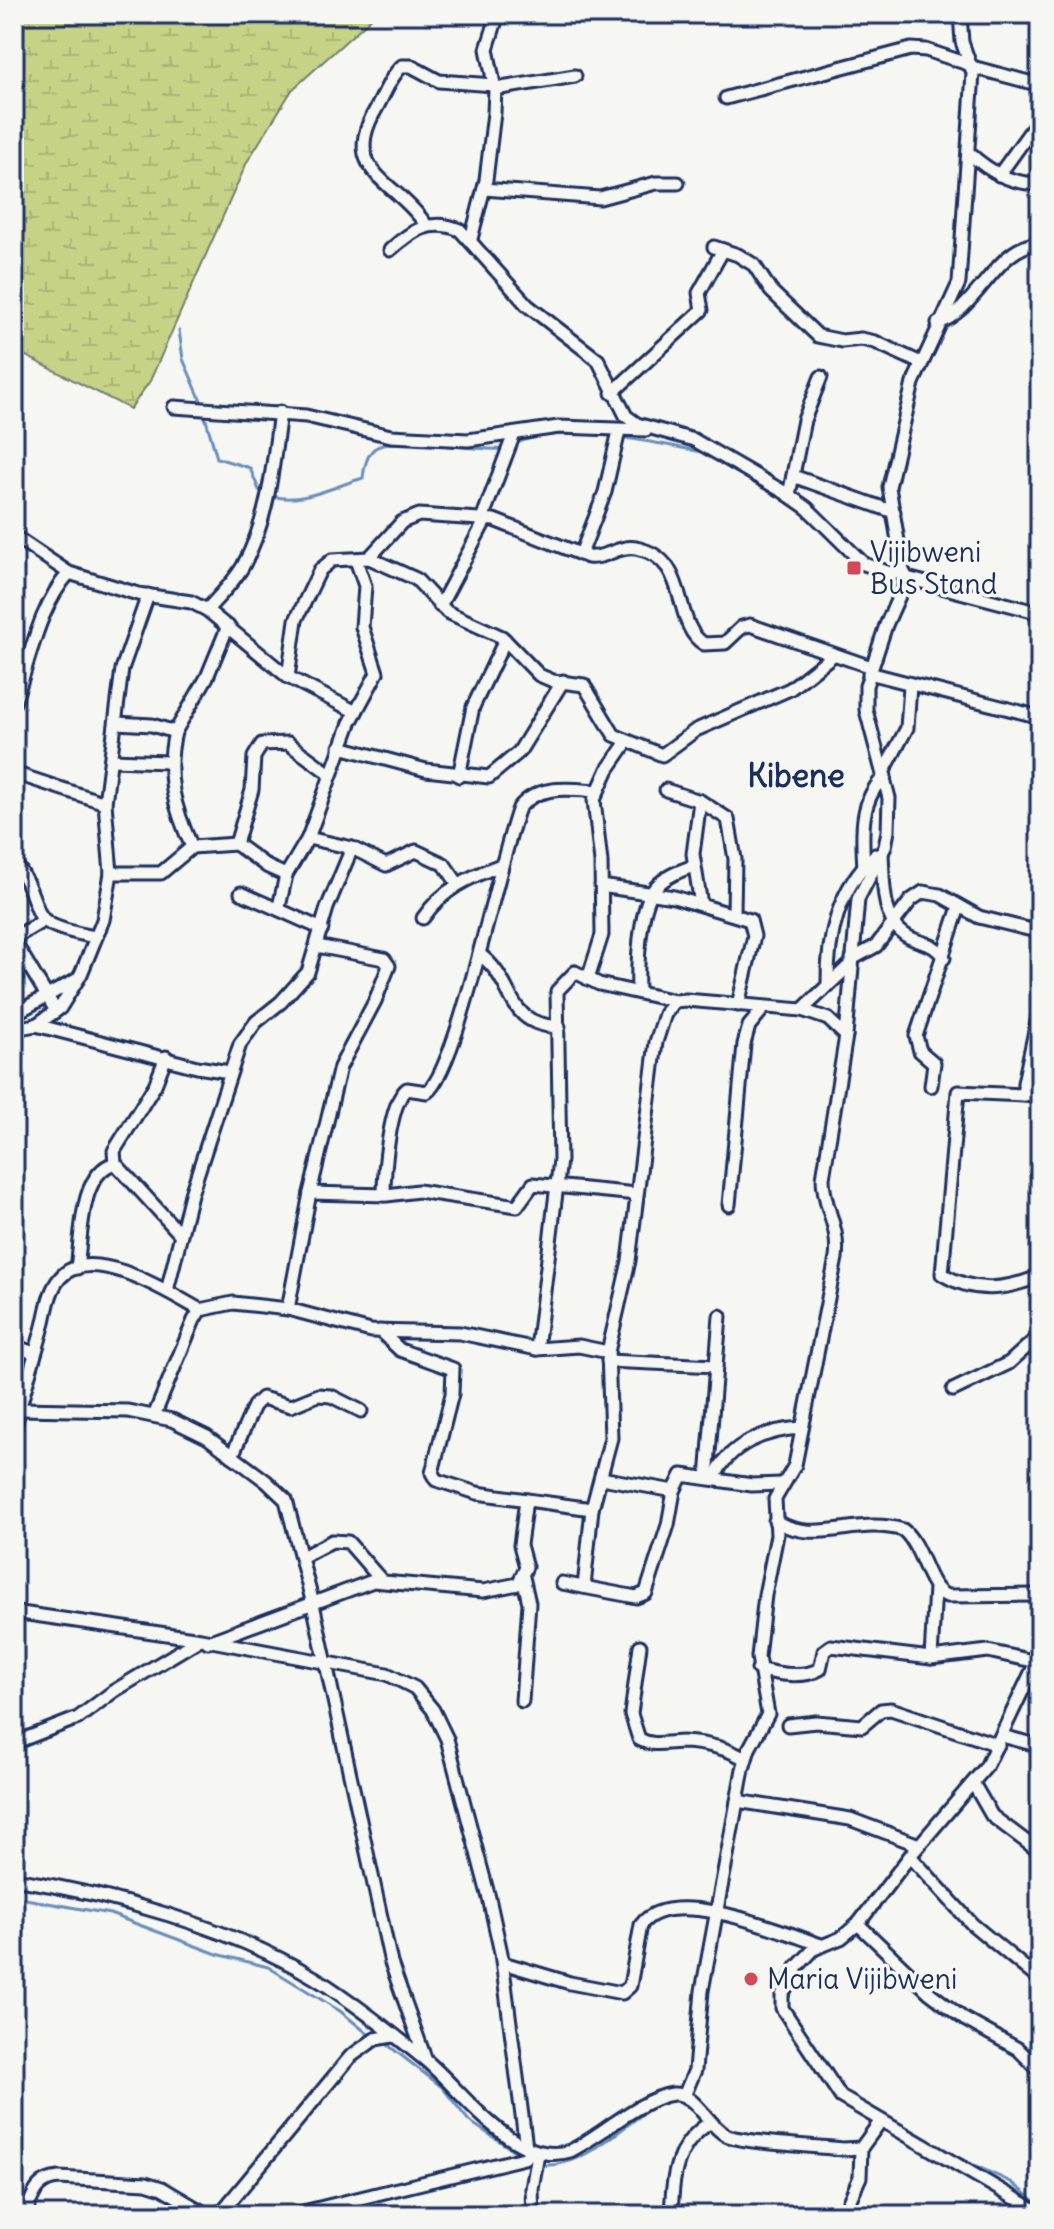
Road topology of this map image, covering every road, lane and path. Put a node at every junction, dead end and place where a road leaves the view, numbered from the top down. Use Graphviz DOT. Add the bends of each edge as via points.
graph roads {
  1 [pos="498,14"];
  2 [pos="960,14"];
  3 [pos="971,66"];
  4 [pos="575,76"];
  5 [pos="1040,85"];
  6 [pos="494,87"];
  7 [pos="726,98"];
  8 [pos="1040,118"];
  9 [pos="969,153"];
  10 [pos="999,175"];
  11 [pos="678,183"];
  12 [pos="1040,184"];
  13 [pos="484,189"];
  14 [pos="426,225"];
  15 [pos="471,239"];
  16 [pos="1040,243"];
  17 [pos="390,250"];
  18 [pos="938,323"];
  19 [pos="921,363"];
  20 [pos="821,377"];
  21 [pos="612,393"];
  22 [pos="174,407"];
  23 [pos="280,412"];
  24 [pos="654,430"];
  25 [pos="619,431"];
  26 [pos="514,434"];
  27 [pos="793,476"];
  28 [pos="789,495"];
  29 [pos="894,512"];
  30 [pos="484,519"];
  31 [pos="14,536"];
  32 [pos="581,554"];
  33 [pos="369,558"];
  34 [pos="356,560"];
  35 [pos="69,573"];
  36 [pos="905,575"];
  37 [pos="148,595"];
  38 [pos="440,606"];
  39 [pos="207,610"];
  40 [pos="1040,613"];
  41 [pos="228,626"];
  42 [pos="505,640"];
  43 [pos="832,656"];
  44 [pos="870,670"];
  45 [pos="288,677"];
  46 [pos="563,681"];
  47 [pos="910,686"];
  48 [pos="14,703"];
  49 [pos="356,712"];
  50 [pos="1040,717"];
  51 [pos="116,723"];
  52 [pos="175,732"];
  53 [pos="626,743"];
  54 [pos="340,747"];
  55 [pos="112,760"];
  56 [pos="168,762"];
  57 [pos="14,773"];
  58 [pos="330,774"];
  59 [pos="885,774"];
  60 [pos="459,776"];
  61 [pos="666,790"];
  62 [pos="597,791"];
  63 [pos="700,801"];
  64 [pos="105,803"];
  65 [pos="308,838"];
  66 [pos="236,844"];
  67 [pos="192,847"];
  68 [pos="352,848"];
  69 [pos="884,850"];
  70 [pos="14,861"];
  71 [pos="501,865"];
  72 [pos="694,866"];
  73 [pos="864,868"];
  74 [pos="111,873"];
  75 [pos="286,875"];
  76 [pos="458,884"];
  77 [pos="601,886"];
  78 [pos="652,892"];
  79 [pos="241,893"];
  80 [pos="701,905"];
  81 [pos="279,907"];
  82 [pos="959,907"];
  83 [pos="734,913"];
  84 [pos="423,918"];
  85 [pos="43,921"];
  86 [pos="895,925"];
  87 [pos="322,929"];
  88 [pos="1040,932"];
  89 [pos="95,937"];
  90 [pos="15,942"];
  91 [pos="317,946"];
  92 [pos="479,954"];
  93 [pos="944,958"];
  94 [pos="852,961"];
  95 [pos="78,978"];
  96 [pos="588,979"];
  97 [pos="828,984"];
  98 [pos="638,991"];
  99 [pos="45,994"];
  100 [pos="14,997"];
  101 [pos="675,1001"];
  102 [pos="738,1005"];
  103 [pos="1040,1007"];
  104 [pos="763,1009"];
  105 [pos="802,1010"];
  106 [pos="56,1011"];
  107 [pos="14,1014"];
  108 [pos="36,1025"];
  109 [pos="559,1027"];
  110 [pos="14,1029"];
  111 [pos="846,1036"];
  112 [pos="166,1057"];
  113 [pos="230,1072"];
  114 [pos="931,1086"];
  115 [pos="1040,1093"];
  116 [pos="1024,1095"];
  117 [pos="115,1163"];
  118 [pos="558,1187"];
  119 [pos="310,1193"];
  120 [pos="637,1194"];
  121 [pos="384,1195"];
  122 [pos="729,1205"];
  123 [pos="180,1234"];
  124 [pos="77,1268"];
  125 [pos="1040,1276"];
  126 [pos="167,1291"];
  127 [pos="288,1309"];
  128 [pos="200,1310"];
  129 [pos="720,1316"];
  130 [pos="380,1331"];
  131 [pos="1040,1335"];
  132 [pos="14,1346"];
  133 [pos="537,1349"];
  134 [pos="34,1353"];
  135 [pos="608,1357"];
  136 [pos="716,1366"];
  137 [pos="953,1390"];
  138 [pos="18,1409"];
  139 [pos="361,1411"];
  140 [pos="154,1416"];
  141 [pos="15,1425"];
  142 [pos="802,1428"];
  143 [pos="232,1456"];
  144 [pos="601,1478"];
  145 [pos="710,1478"];
  146 [pos="781,1484"];
  147 [pos="674,1491"];
  148 [pos="526,1500"];
  149 [pos="592,1509"];
  150 [pos="775,1521"];
  151 [pos="302,1557"];
  152 [pos="523,1577"];
  153 [pos="382,1581"];
  154 [pos="562,1583"];
  155 [pos="584,1587"];
  156 [pos="935,1588"];
  157 [pos="1040,1595"];
  158 [pos="313,1604"];
  159 [pos="14,1612"];
  160 [pos="204,1640"];
  161 [pos="640,1646"];
  162 [pos="931,1658"];
  163 [pos="1038,1658"];
  164 [pos="326,1663"];
  165 [pos="758,1669"];
  166 [pos="522,1701"];
  167 [pos="788,1725"];
  168 [pos="1000,1741"];
  169 [pos="14,1743"];
  170 [pos="1040,1746"];
  171 [pos="745,1759"];
  172 [pos="973,1783"];
  173 [pos="737,1801"];
  174 [pos="919,1845"];
  175 [pos="1040,1852"];
  176 [pos="910,1856"];
  177 [pos="14,1879"];
  178 [pos="718,1913"];
  179 [pos="858,1924"];
  180 [pos="821,1945"];
  181 [pos="503,1963"];
  182 [pos="1035,1976"];
  183 [pos="371,2019"];
  184 [pos="393,2036"];
  185 [pos="363,2046"];
  186 [pos="426,2060"];
  187 [pos="1040,2071"];
  188 [pos="684,2096"];
  189 [pos="711,2122"];
  190 [pos="880,2122"];
  191 [pos="861,2148"];
  192 [pos="532,2151"];
  193 [pos="845,2211"];
  194 [pos="535,2213"];
  195 [pos="1040,2213"];
  196 [pos="25,2215"];
  197 [pos="208,2215"];
  198 [pos="219,2215"];
  199 [pos="291,2215"];
  200 [pos="671,2215"];
  201 [pos="860,2215"];
  1 -- 6 [label="street" via="487,49"];
  2 -- 3 [label="street"];
  3 -- 5 [label="street"];
  3 -- 7 [label="street" via="911,49"];
  3 -- 9 [label="street"];
  4 -- 6 [label="street"];
  6 -- 13 [label="street"];
  6 -- 14 [label="street" via="439,81 402,66 372,115 362,143 367,162 373,174 413,205"];
  8 -- 10 [label="street"];
  9 -- 10 [label="street"];
  9 -- 18 [label="street" via="959,283"];
  10 -- 12 [label="street"];
  11 -- 13 [label="street" via="656,183 600,198"];
  13 -- 15 [label="street"];
  14 -- 15 [label="street" via="446,225"];
  14 -- 17 [label="street"];
  15 -- 21 [label="street" via="527,305 598,360"];
  16 -- 18 [label="street" via="1015,251 960,310"];
  18 -- 19 [label="street"];
  19 -- 21 [label="street" via="875,342 818,336 771,291 754,265 718,249 699,293 702,310"];
  19 -- 29 [label="street" via="889,487"];
  20 -- 27 [label="street" via="804,420"];
  21 -- 24 [label="street" via="626,416"];
  22 -- 23 [label="street"];
  23 -- 26 [label="street" via="391,436 468,440"];
  23 -- 39 [label="street" via="259,526 242,568"];
  24 -- 25 [label="street"];
  24 -- 28 [label="street" via="694,440"];
  25 -- 26 [label="street" via="559,427"];
  25 -- 32 [label="street" via="605,492"];
  26 -- 30 [label="street"];
  27 -- 28 [label="street"];
  27 -- 29 [label="street"];
  28 -- 36 [label="street" via="864,564"];
  29 -- 36 [label="street"];
  30 -- 32 [label="street"];
  30 -- 33 [label="street" via="411,515"];
  30 -- 38 [label="street"];
  31 -- 35 [label="street"];
  32 -- 43 [label="street" via="604,558 627,547 659,561 675,579 692,633 704,644 725,643 750,625"];
  33 -- 34 [label="street"];
  33 -- 38 [label="street" via="416,579"];
  34 -- 45 [label="street" via="332,560 312,581 296,620"];
  34 -- 49 [label="street" via="365,586 362,627 377,668"];
  35 -- 37 [label="street"];
  35 -- 48 [label="street" via="46,611"];
  36 -- 40 [label="street"];
  36 -- 44 [label="street"];
  37 -- 39 [label="street"];
  37 -- 51 [label="street" via="122,669"];
  38 -- 42 [label="street"];
  39 -- 41 [label="street"];
  41 -- 45 [label="street"];
  41 -- 52 [label="street" via="207,677"];
  42 -- 46 [label="street" via="539,675"];
  42 -- 60 [label="street" via="473,707"];
  43 -- 44 [label="street"];
  43 -- 53 [label="street" via="790,689 696,730 665,755"];
  44 -- 47 [label="street"];
  44 -- 59 [label="street" via="866,710"];
  45 -- 49 [label="street"];
  46 -- 53 [label="street" via="588,688 607,728"];
  46 -- 60 [label="street" via="511,762 489,777"];
  47 -- 50 [label="street"];
  47 -- 59 [label="street" via="907,728"];
  49 -- 54 [label="street"];
  51 -- 52 [label="street"];
  51 -- 55 [label="street"];
  52 -- 56 [label="street"];
  53 -- 62 [label="street"];
  54 -- 58 [label="street"];
  54 -- 60 [label="street"];
  55 -- 56 [label="street"];
  55 -- 64 [label="street"];
  56 -- 67 [label="street" via="172,793"];
  57 -- 64 [label="street"];
  58 -- 65 [label="street"];
  58 -- 66 [label="street" via="288,743 262,744 254,757 252,790"];
  59 -- 69 [label="street" via="889,814"];
  59 -- 73 [label="street" via="865,809"];
  61 -- 63 [label="street"];
  62 -- 71 [label="street" via="563,789 527,798 515,817"];
  62 -- 77 [label="street" via="593,811"];
  63 -- 72 [label="street"];
  63 -- 83 [label="street" via="730,823"];
  64 -- 74 [label="street"];
  65 -- 68 [label="street"];
  65 -- 75 [label="street"];
  66 -- 67 [label="street"];
  66 -- 75 [label="street"];
  67 -- 74 [label="street" via="161,873"];
  68 -- 76 [label="street" via="386,865 416,851 444,864"];
  68 -- 87 [label="street"];
  69 -- 73 [label="street"];
  69 -- 86 [label="street" via="883,890"];
  69 -- 94 [label="street" via="858,899"];
  70 -- 85 [label="street" via="33,891"];
  71 -- 76 [label="street"];
  71 -- 92 [label="street"];
  72 -- 78 [label="street" via="670,875"];
  72 -- 80 [label="street"];
  73 -- 97 [label="street" via="839,907"];
  74 -- 89 [label="street"];
  75 -- 81 [label="street"];
  76 -- 84 [label="street"];
  77 -- 78 [label="street"];
  77 -- 96 [label="street" via="601,944"];
  78 -- 80 [label="street"];
  78 -- 98 [label="street" via="638,959"];
  79 -- 81 [label="street"];
  80 -- 83 [label="street"];
  81 -- 87 [label="street"];
  82 -- 86 [label="street" via="923,892"];
  82 -- 88 [label="street"];
  82 -- 93 [label="street"];
  83 -- 102 [label="street" via="755,927"];
  85 -- 89 [label="street" via="55,929"];
  85 -- 90 [label="street"];
  86 -- 93 [label="street" via="911,939 937,948"];
  86 -- 94 [label="street"];
  87 -- 91 [label="street"];
  89 -- 95 [label="street"];
  90 -- 99 [label="street"];
  90 -- 100 [label="street"];
  91 -- 113 [label="street" via="301,982 247,1033"];
  91 -- 119 [label="street" via="384,959 389,966 340,1067"];
  92 -- 109 [label="street" via="501,974 523,1015 540,1026"];
  92 -- 121 [label="street" via="433,1086 427,1092 407,1089 400,1095 388,1143"];
  93 -- 114 [label="street" via="916,1036 920,1051 934,1063"];
  94 -- 97 [label="street"];
  94 -- 111 [label="street"];
  95 -- 99 [label="street"];
  95 -- 106 [label="street"];
  96 -- 98 [label="street"];
  96 -- 109 [label="street" via="575,972 560,985"];
  97 -- 105 [label="street"];
  98 -- 101 [label="street"];
  99 -- 106 [label="street"];
  99 -- 107 [label="street"];
  101 -- 102 [label="street"];
  101 -- 120 [label="street" via="656,1042"];
  102 -- 104 [label="street"];
  103 -- 116 [label="street"];
  104 -- 105 [label="street"];
  104 -- 122 [label="street" via="749,1026 744,1044"];
  105 -- 111 [label="street" via="828,1019"];
  106 -- 108 [label="street"];
  108 -- 110 [label="street"];
  108 -- 112 [label="street"];
  109 -- 118 [label="street"];
  111 -- 142 [label="street" via="823,1178 837,1249"];
  112 -- 113 [label="street"];
  112 -- 117 [label="street" via="144,1105 118,1139"];
  113 -- 123 [label="street"];
  115 -- 116 [label="street"];
  116 -- 125 [label="street" via="958,1092 942,1274 959,1284 1009,1289"];
  117 -- 123 [label="street"];
  117 -- 124 [label="street" via="103,1168 89,1189"];
  118 -- 120 [label="street"];
  118 -- 121 [label="street" via="531,1185 517,1206 430,1192"];
  118 -- 133 [label="street"];
  119 -- 121 [label="street"];
  119 -- 127 [label="street"];
  120 -- 135 [label="street"];
  123 -- 126 [label="street"];
  124 -- 126 [label="street" via="115,1269"];
  124 -- 134 [label="street" via="54,1287"];
  126 -- 128 [label="street"];
  127 -- 128 [label="street" via="233,1303"];
  127 -- 130 [label="street"];
  128 -- 140 [label="street"];
  129 -- 136 [label="street"];
  130 -- 133 [label="street" via="460,1333"];
  130 -- 148 [label="street" via="400,1350 453,1369 432,1473 436,1480"];
  131 -- 137 [label="street" via="1009,1363"];
  132 -- 134 [label="street"];
  133 -- 135 [label="street" via="579,1346"];
  134 -- 138 [label="street"];
  135 -- 136 [label="street"];
  135 -- 144 [label="street" via="611,1438"];
  136 -- 145 [label="street"];
  138 -- 140 [label="street"];
  138 -- 141 [label="street"];
  139 -- 143 [label="street" via="331,1396 318,1395 291,1406 262,1398"];
  140 -- 143 [label="street" via="187,1426"];
  142 -- 145 [label="street" via="756,1436"];
  142 -- 146 [label="street" via="795,1465"];
  143 -- 151 [label="street" via="286,1500"];
  144 -- 147 [label="street"];
  144 -- 149 [label="street"];
  145 -- 146 [label="street"];
  145 -- 147 [label="street" via="682,1475"];
  146 -- 150 [label="street"];
  147 -- 155 [label="street" via="646,1593 636,1597"];
  148 -- 149 [label="street"];
  148 -- 152 [label="street" via="520,1545"];
  149 -- 155 [label="street"];
  150 -- 156 [label="street" via="803,1533 851,1526 903,1530 922,1554"];
  150 -- 165 [label="street"];
  151 -- 153 [label="street" via="332,1541 348,1542"];
  151 -- 158 [label="street"];
  152 -- 153 [label="street" via="511,1586 483,1591"];
  152 -- 166 [label="street" via="529,1603"];
  153 -- 158 [label="street" via="357,1584"];
  154 -- 155 [label="street"];
  156 -- 157 [label="street" via="942,1595 962,1598"];
  156 -- 162 [label="street"];
  158 -- 160 [label="street"];
  158 -- 164 [label="street"];
  159 -- 160 [label="street"];
  160 -- 164 [label="street"];
  160 -- 169 [label="street" via="114,1691 78,1718"];
  161 -- 171 [label="street" via="631,1714 639,1739 702,1745"];
  162 -- 163 [label="street" via="988,1651"];
  162 -- 165 [label="street" via="831,1646 815,1672"];
  163 -- 168 [label="street"];
  164 -- 181 [label="street" via="403,1680 433,1710 452,1754"];
  164 -- 186 [label="street" via="391,1963"];
  165 -- 171 [label="street" via="768,1714"];
  167 -- 168 [label="street" via="862,1726 881,1710 891,1709"];
  168 -- 170 [label="street"];
  168 -- 172 [label="street"];
  171 -- 173 [label="street"];
  172 -- 174 [label="street"];
  172 -- 175 [label="street" via="1000,1824"];
  173 -- 174 [label="street" via="850,1819"];
  173 -- 178 [label="street"];
  174 -- 176 [label="street"];
  176 -- 179 [label="street"];
  176 -- 182 [label="street" via="972,1924"];
  177 -- 183 [label="street" via="99,1897 219,1934 313,1977"];
  178 -- 180 [label="street"];
  178 -- 181 [label="street" via="678,1911 646,1917 636,1934 630,1986 622,1993"];
  178 -- 188 [label="street" via="701,2000 695,2070"];
  179 -- 180 [label="street"];
  179 -- 187 [label="street" via="930,1993 1018,2049"];
  180 -- 190 [label="street" via="797,1967 782,1995 782,2008 841,2097"];
  181 -- 192 [label="street"];
  183 -- 184 [label="street"];
  183 -- 185 [label="street"];
  184 -- 185 [label="street"];
  184 -- 186 [label="street"];
  185 -- 198 [label="street"];
  186 -- 192 [label="street" via="466,2102"];
  188 -- 189 [label="street"];
  188 -- 192 [label="street" via="663,2097 570,2151 556,2156"];
  189 -- 191 [label="street" via="727,2136"];
  189 -- 200 [label="street" via="680,2150"];
  190 -- 191 [label="street"];
  190 -- 195 [label="street"];
  191 -- 193 [label="street" via="860,2177"];
  192 -- 194 [label="street"];
  192 -- 199 [label="street" via="524,2158 450,2178"];
  193 -- 201 [label="street"];
  196 -- 197 [label="street" via="36,2188 59,2178 146,2183"];
}
